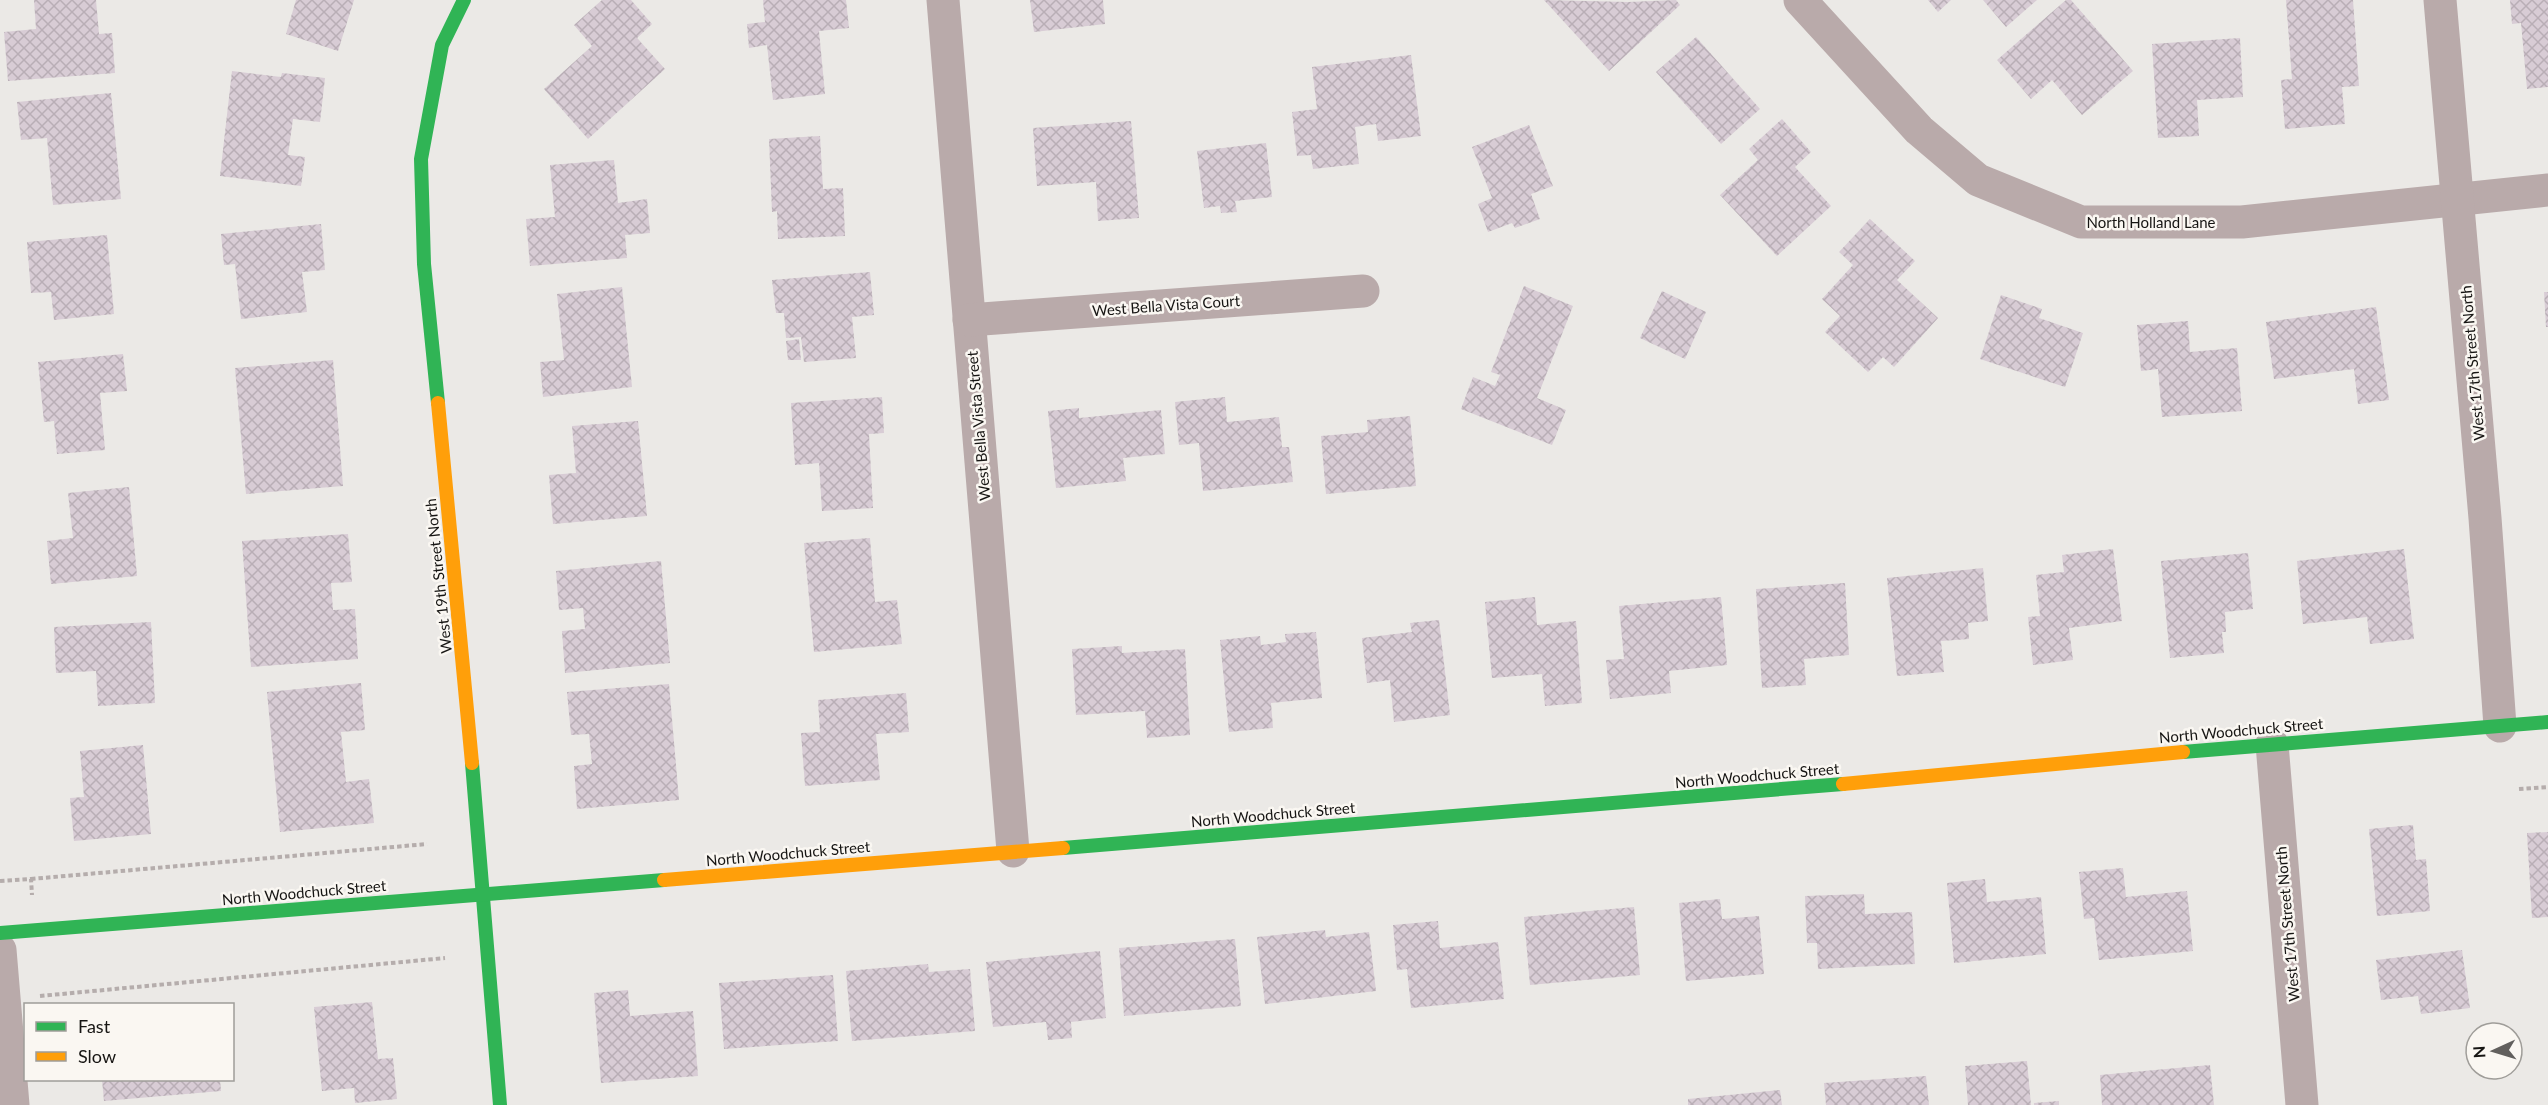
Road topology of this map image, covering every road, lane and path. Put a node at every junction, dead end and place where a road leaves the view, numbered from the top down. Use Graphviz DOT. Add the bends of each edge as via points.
graph roads {
  1 [pos="464,0"];
  2 [pos="943,0"];
  3 [pos="1800,0"];
  4 [pos="2440,0"];
  5 [pos="2548,190"];
  6 [pos="2457,198"];
  7 [pos="1363,291"];
  8 [pos="969,320"];
  9 [pos="2548,722"];
  10 [pos="2500,726"];
  11 [pos="2272,744"];
  12 [pos="2548,787"];
  13 [pos="2519,789"];
  14 [pos="427,844"];
  15 [pos="1013,851"];
  16 [pos="31,879"];
  17 [pos="482,894"];
  18 [pos="0,933"];
  19 [pos="0,950"];
  20 [pos="445,958"];
  21 [pos="40,996"];
  22 [pos="13,1105"];
  23 [pos="500,1105"];
  24 [pos="2302,1105"];
  1 -- 17 [label="street, West 19th Street North" via="442,45 421,159 424,264"];
  2 -- 8 [label="street, West Bella Vista Street"];
  3 -- 6 [label="street, North Holland Lane" via="1919,130 1978,180 2081,222 2242,222"];
  4 -- 6 [label="street, West 17th Street North"];
  5 -- 6 [label="street, North Holland Lane"];
  6 -- 10 [label="street, West 17th Street North"];
  7 -- 8 [label="street, West Bella Vista Court"];
  8 -- 15 [label="street, West Bella Vista Street"];
  9 -- 10 [label="street, North Woodchuck Street"];
  10 -- 11 [label="street, North Woodchuck Street"];
  11 -- 15 [label="street, North Woodchuck Street" via="1728,795"];
  11 -- 24 [label="street, West 17th Street North"];
  12 -- 13 [label="path"];
  14 -- 16 [label="path"];
  15 -- 17 [label="street, North Woodchuck Street"];
  17 -- 18 [label="street, North Woodchuck Street"];
  17 -- 23 [label="street, West 19th Street North"];
  19 -- 22 [label="street"];
  20 -- 21 [label="path"];
}
